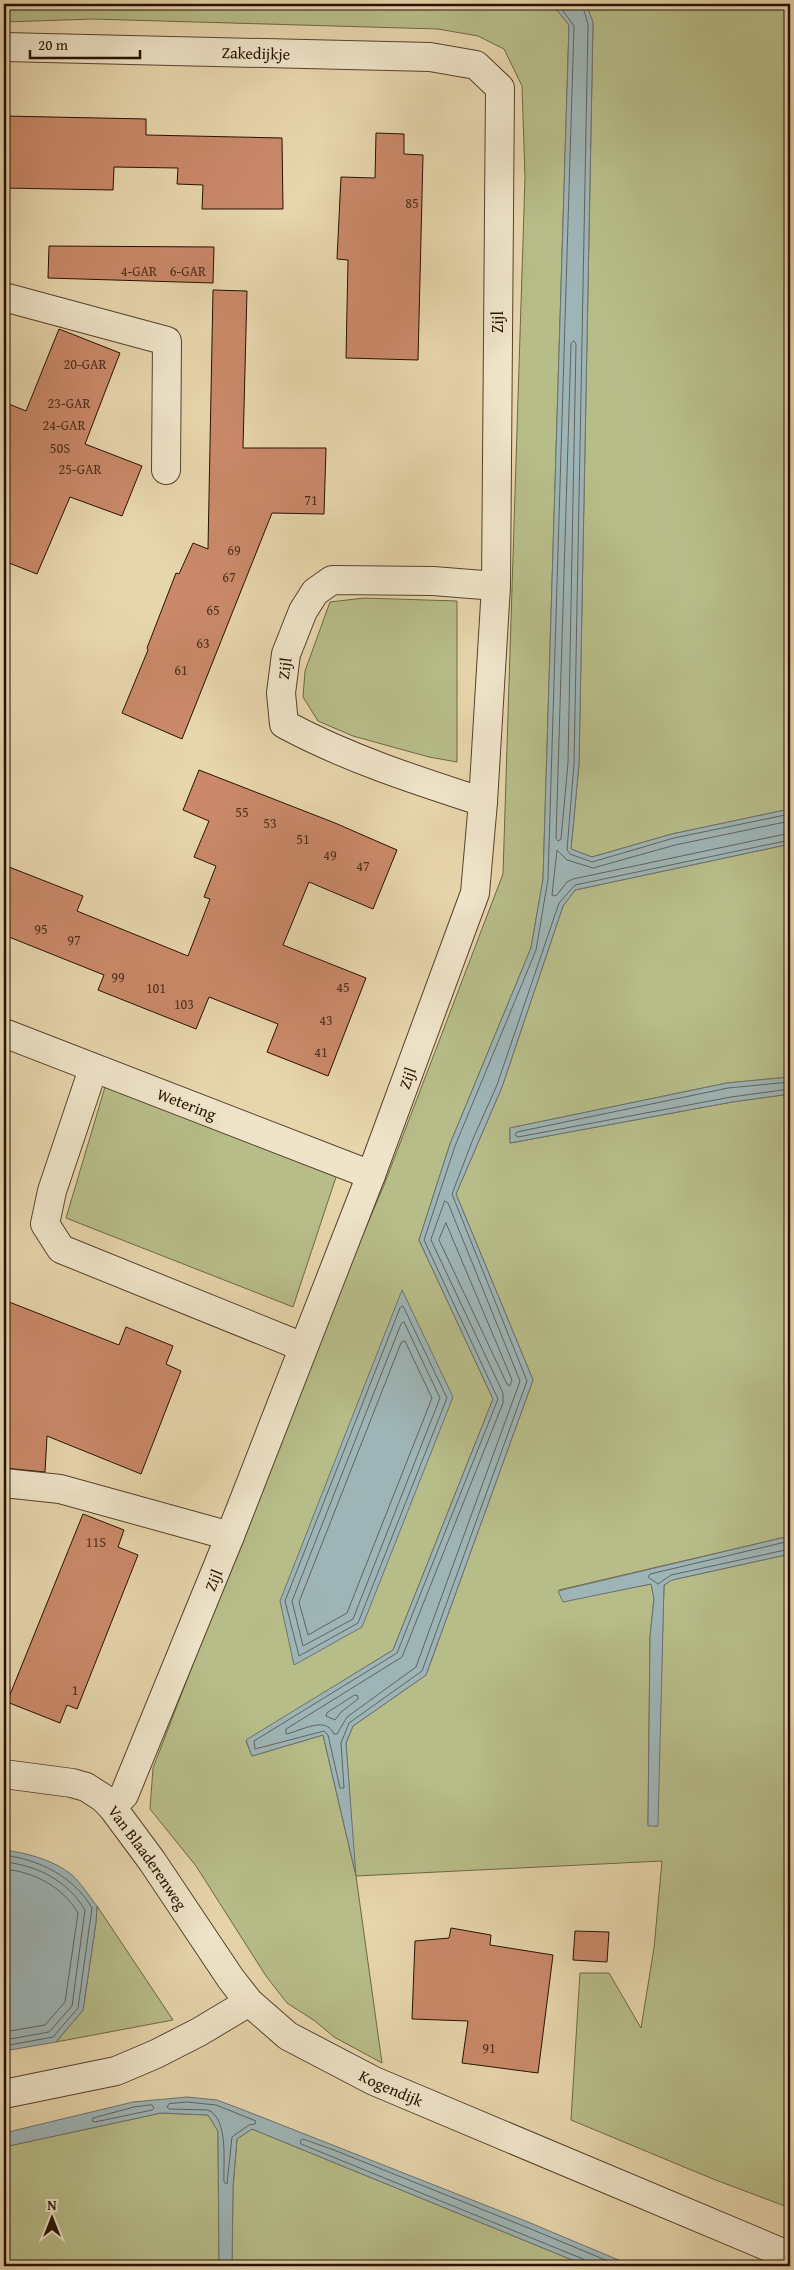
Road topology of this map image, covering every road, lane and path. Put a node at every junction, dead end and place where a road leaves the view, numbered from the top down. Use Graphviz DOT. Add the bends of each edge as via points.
graph roads {
  1 [pos="4,47"];
  2 [pos="500,88"];
  3 [pos="4,297"];
  4 [pos="166,470"];
  5 [pos="496,586"];
  6 [pos="483,802"];
  7 [pos="4,1033"];
  8 [pos="92,1069"];
  9 [pos="371,1175"];
  10 [pos="303,1347"];
  11 [pos="4,1483"];
  12 [pos="230,1536"];
  13 [pos="4,1774"];
  14 [pos="112,1807"];
  15 [pos="248,2002"];
  16 [pos="4,2094"];
  17 [pos="790,2256"];
  1 -- 2 [label="street, Zakedijkje" via="430,57 476,64"];
  2 -- 5 [label="street, Zijl"];
  3 -- 4 [label="street" via="167,341"];
  5 -- 6 [label="street, Zijl"];
  5 -- 6 [label="street, Zijl" via="433,581 332,580 315,592 303,611 286,654 281,693 284,724 293,729 392,772"];
  6 -- 9 [label="street, Zijl" via="474,893"];
  7 -- 8 [label="street, Wetering"];
  8 -- 9 [label="street, Wetering"];
  8 -- 10 [label="street" via="52,1191 45,1224 61,1249"];
  9 -- 10 [label="street, Zijl"];
  10 -- 12 [label="street, Zijl"];
  11 -- 12 [label="street" via="60,1489"];
  12 -- 14 [label="street, Zijl" via="124,1795"];
  13 -- 14 [label="street, Van Blaaderenweg" via="58,1780 86,1787"];
  14 -- 15 [label="street, Van Blaaderenweg"];
  15 -- 16 [label="street" via="199,2032 116,2071"];
  15 -- 17 [label="street, Kogendijk" via="288,2036 374,2080"];
}
